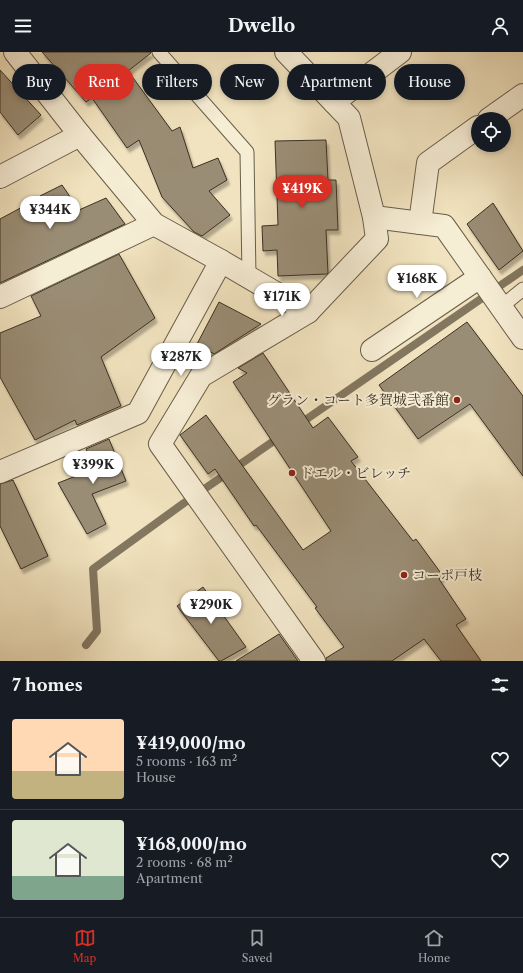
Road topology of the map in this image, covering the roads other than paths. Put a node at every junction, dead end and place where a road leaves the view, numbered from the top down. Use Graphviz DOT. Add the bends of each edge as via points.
graph roads {
  1 [pos="15,52"];
  2 [pos="159,52"];
  3 [pos="286,52"];
  4 [pos="400,52"];
  5 [pos="523,95"];
  6 [pos="334,102"];
  7 [pos="500,112"];
  8 [pos="471,132"];
  9 [pos="80,136"];
  10 [pos="0,177"];
  11 [pos="374,217"];
  12 [pos="420,223"];
  13 [pos="154,224"];
  14 [pos="221,261"];
  15 [pos="249,278"];
  16 [pos="523,289"];
  17 [pos="491,292"];
  18 [pos="0,297"];
  19 [pos="308,312"];
  20 [pos="523,338"];
  21 [pos="372,350"];
  22 [pos="0,472"];
  23 [pos="314,661"];
  1 -- 9 [label="street"];
  2 -- 15 [label="lane" via="247,152"];
  3 -- 6 [label="street"];
  4 -- 6 [label="street"];
  5 -- 7 [label="street"];
  6 -- 11 [label="street" via="349,118"];
  8 -- 12 [label="street" via="428,163"];
  9 -- 10 [label="street"];
  9 -- 13 [label="street"];
  11 -- 12 [label="street"];
  11 -- 19 [label="street" via="377,239"];
  12 -- 17 [label="street" via="444,226"];
  13 -- 14 [label="street"];
  13 -- 18 [label="street"];
  14 -- 15 [label="street"];
  14 -- 22 [label="street" via="138,413"];
  15 -- 19 [label="street"];
  16 -- 17 [label="lane"];
  17 -- 20 [label="street"];
  17 -- 21 [label="street"];
  19 -- 23 [label="street" via="202,376 160,444"];
}
